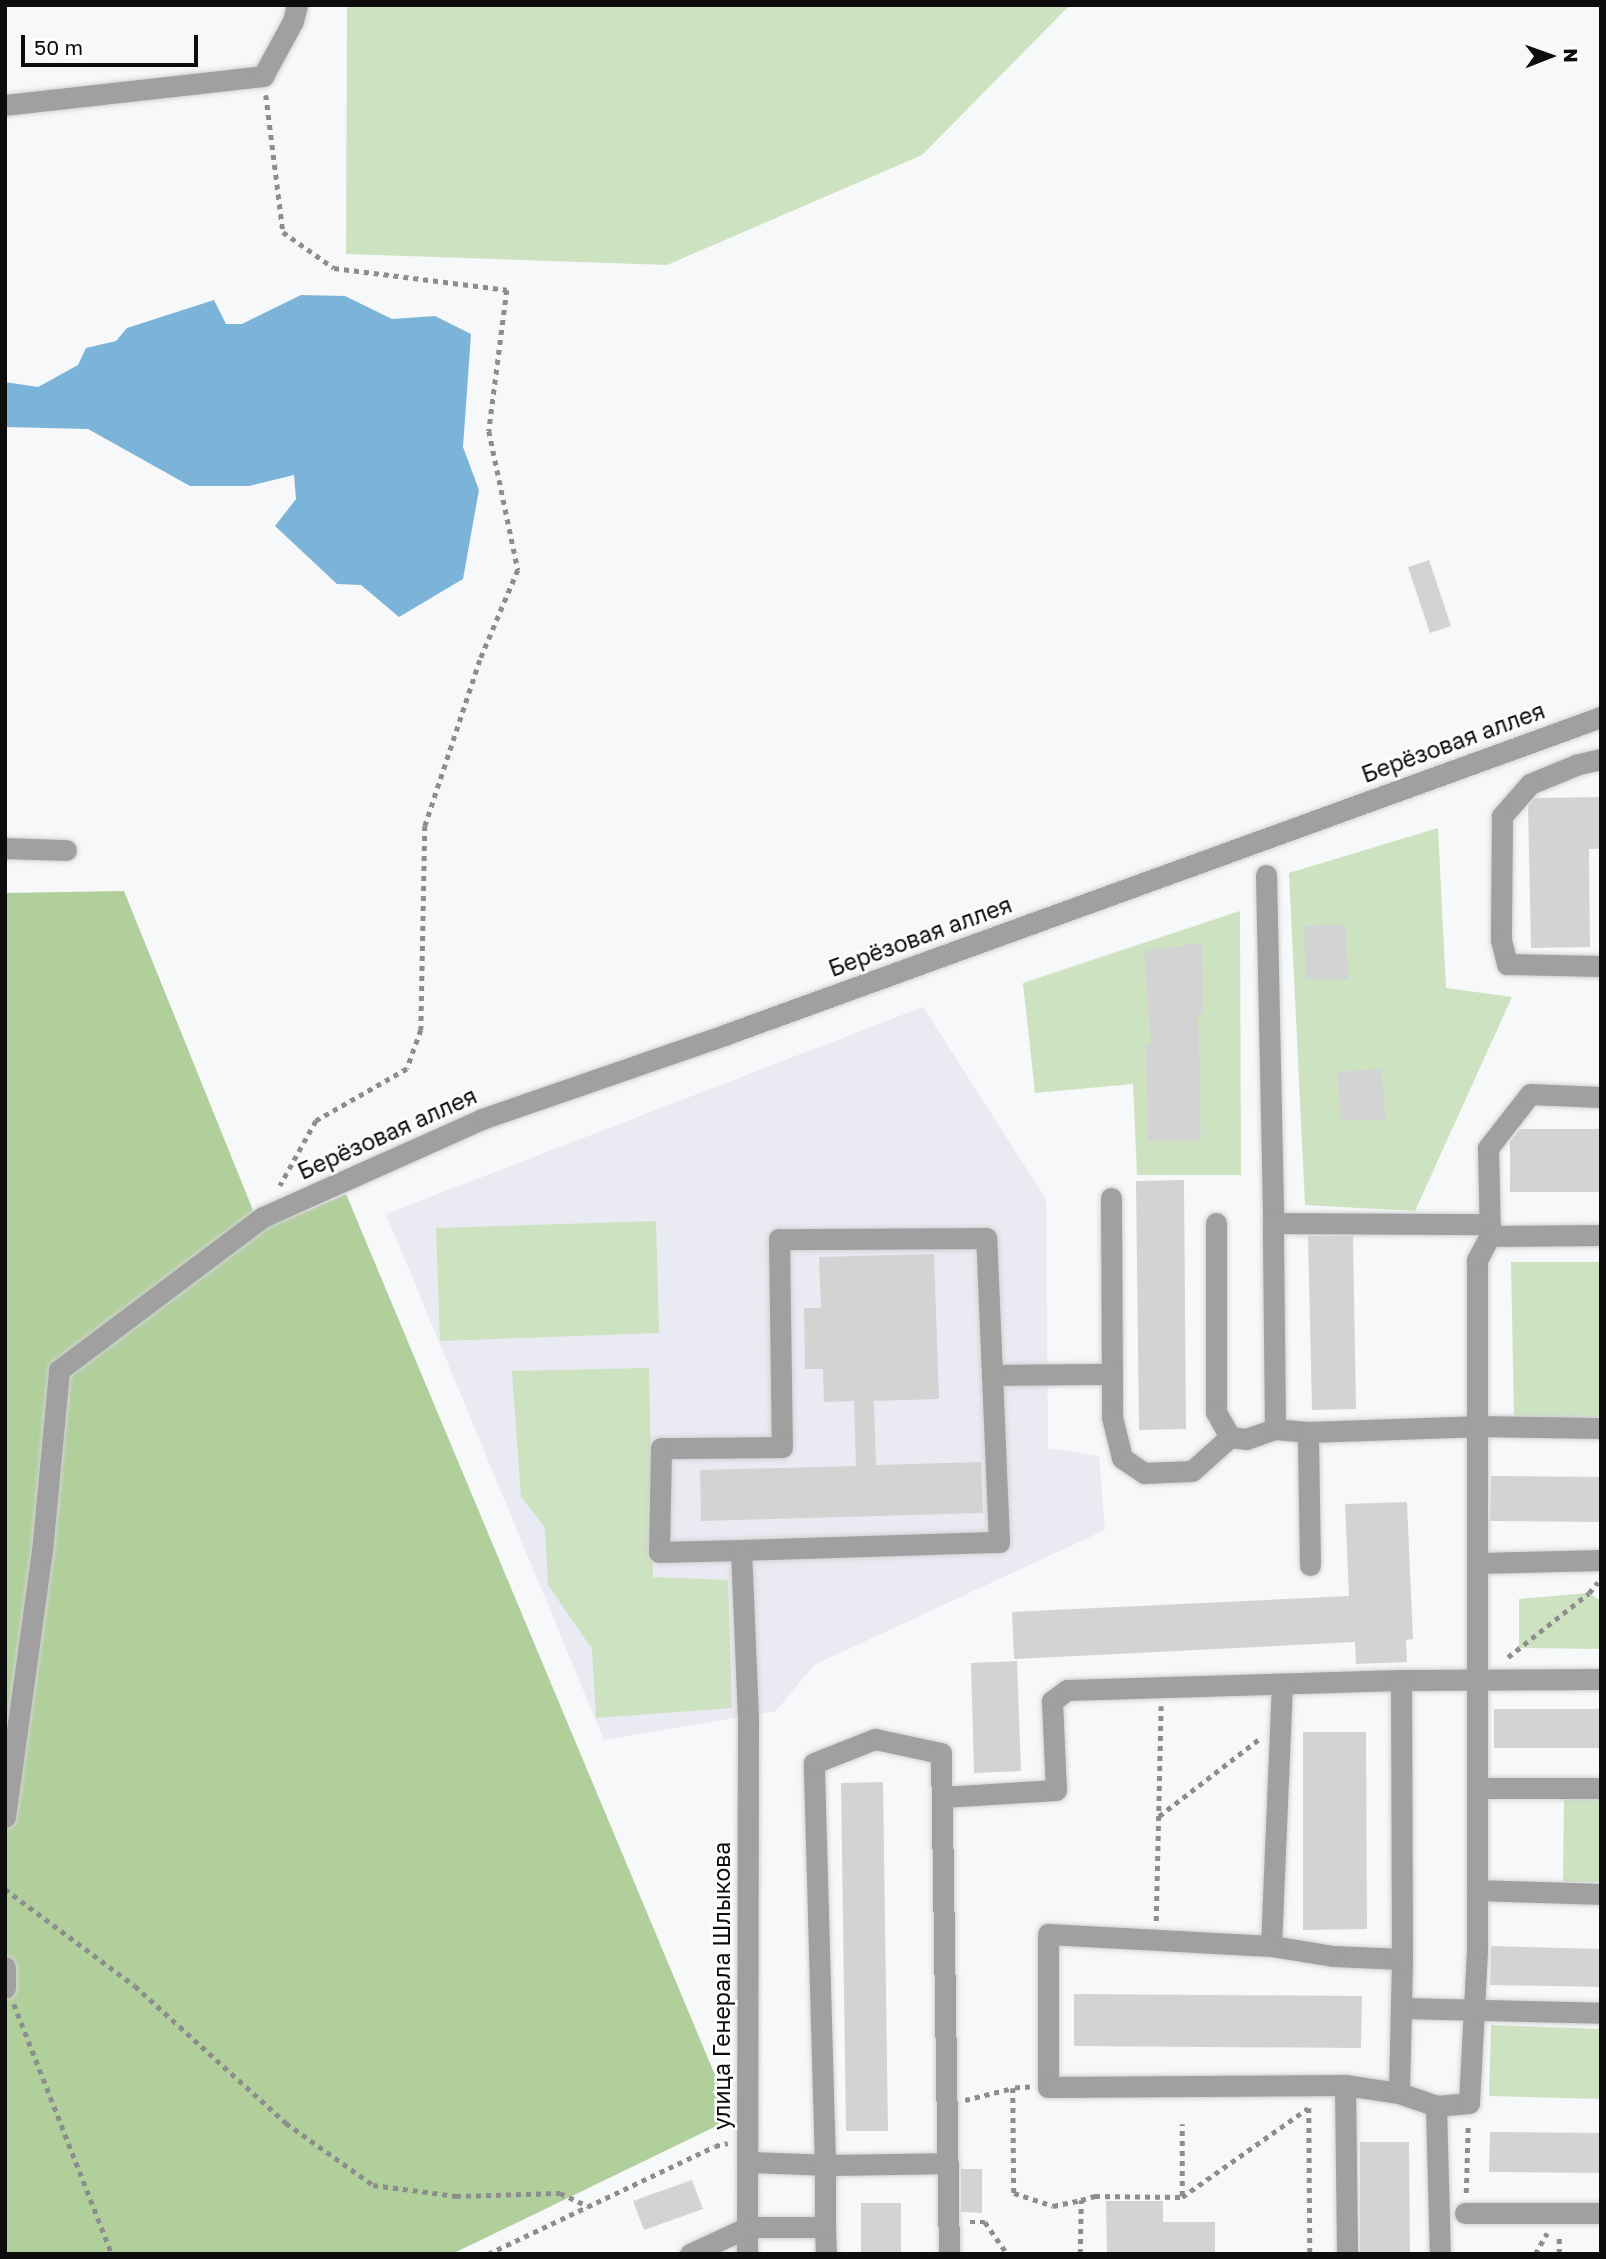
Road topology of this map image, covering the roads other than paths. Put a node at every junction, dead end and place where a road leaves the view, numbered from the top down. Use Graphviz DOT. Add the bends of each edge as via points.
graph roads {
  1 [pos="297,5"];
  2 [pos="5,105"];
  3 [pos="1601,717"];
  4 [pos="1601,759"];
  5 [pos="5,848"];
  6 [pos="66,850"];
  7 [pos="1266,875"];
  8 [pos="1601,966"];
  9 [pos="1601,1097"];
  10 [pos="1111,1198"];
  11 [pos="1216,1223"];
  12 [pos="1273,1223"];
  13 [pos="1490,1230"];
  14 [pos="1601,1235"];
  15 [pos="1112,1374"];
  16 [pos="992,1375"];
  17 [pos="1476,1426"];
  18 [pos="1601,1428"];
  19 [pos="1275,1429"];
  20 [pos="1308,1432"];
  21 [pos="1230,1437"];
  22 [pos="741,1550"];
  23 [pos="1601,1560"];
  24 [pos="1479,1563"];
  25 [pos="1310,1566"];
  26 [pos="1601,1679"];
  27 [pos="1401,1680"];
  28 [pos="1478,1682"];
  29 [pos="1282,1684"];
  30 [pos="1478,1788"];
  31 [pos="1601,1788"];
  32 [pos="942,1797"];
  33 [pos="5,1817"];
  34 [pos="1477,1890"];
  35 [pos="1601,1894"];
  36 [pos="1270,1946"];
  37 [pos="1402,1959"];
  38 [pos="1402,2008"];
  39 [pos="1474,2009"];
  40 [pos="1601,2013"];
  41 [pos="1346,2085"];
  42 [pos="1399,2093"];
  43 [pos="1436,2106"];
  44 [pos="748,2162"];
  45 [pos="948,2163"];
  46 [pos="825,2165"];
  47 [pos="1465,2213"];
  48 [pos="1601,2213"];
  49 [pos="748,2227"];
  50 [pos="825,2227"];
  51 [pos="690,2254"];
  52 [pos="747,2254"];
  53 [pos="826,2254"];
  54 [pos="949,2254"];
  55 [pos="1347,2254"];
  56 [pos="1440,2254"];
  1 -- 2 [label="street" via="263,76"];
  3 -- 33 [label="street, Берёзовая аллея" via="482,1119 263,1217 59,1370 42,1551"];
  4 -- 8 [label="street" via="1530,784 1502,816 1501,940 1507,964"];
  5 -- 6 [label="street"];
  7 -- 12 [label="street"];
  9 -- 13 [label="street" via="1530,1094 1488,1147"];
  10 -- 15 [label="street"];
  11 -- 21 [label="street" via="1216,1412"];
  12 -- 13 [label="street"];
  12 -- 19 [label="street"];
  13 -- 14 [label="street"];
  13 -- 17 [label="street" via="1477,1260"];
  15 -- 16 [label="street"];
  15 -- 21 [label="street" via="1112,1417 1122,1458 1144,1473 1192,1471"];
  16 -- 22 [label="street" via="999,1542"];
  16 -- 22 [label="street" via="986,1238 779,1239 782,1447 661,1448 659,1552"];
  17 -- 18 [label="street"];
  17 -- 20 [label="street"];
  17 -- 24 [label="street"];
  19 -- 20 [label="street"];
  19 -- 21 [label="street" via="1246,1439"];
  20 -- 25 [label="street"];
  22 -- 44 [label="street, улица Генерала Шлыкова" via="748,1718"];
  23 -- 24 [label="street"];
  24 -- 28 [label="street"];
  26 -- 28 [label="street"];
  27 -- 28 [label="street"];
  27 -- 29 [label="street"];
  27 -- 37 [label="street"];
  28 -- 30 [label="street"];
  29 -- 32 [label="street" via="1067,1690 1052,1701 1056,1790"];
  29 -- 36 [label="street"];
  30 -- 31 [label="street"];
  30 -- 34 [label="street"];
  32 -- 45 [label="street"];
  32 -- 46 [label="street" via="942,1753 875,1739 814,1763"];
  34 -- 35 [label="street"];
  34 -- 39 [label="street"];
  36 -- 37 [label="street" via="1334,1956"];
  36 -- 41 [label="street" via="1048,1934 1048,2087"];
  37 -- 38 [label="street"];
  38 -- 39 [label="street"];
  38 -- 42 [label="street"];
  39 -- 40 [label="street"];
  39 -- 43 [label="street" via="1469,2103"];
  41 -- 42 [label="street"];
  41 -- 55 [label="street"];
  42 -- 43 [label="street"];
  43 -- 56 [label="street"];
  44 -- 46 [label="street"];
  44 -- 49 [label="street, улица Генерала Шлыкова"];
  45 -- 46 [label="street"];
  45 -- 54 [label="street"];
  46 -- 50 [label="street"];
  47 -- 48 [label="street"];
  49 -- 50 [label="street"];
  49 -- 51 [label="street"];
  49 -- 52 [label="street, улица Генерала Шлыкова"];
  50 -- 53 [label="street"];
}
